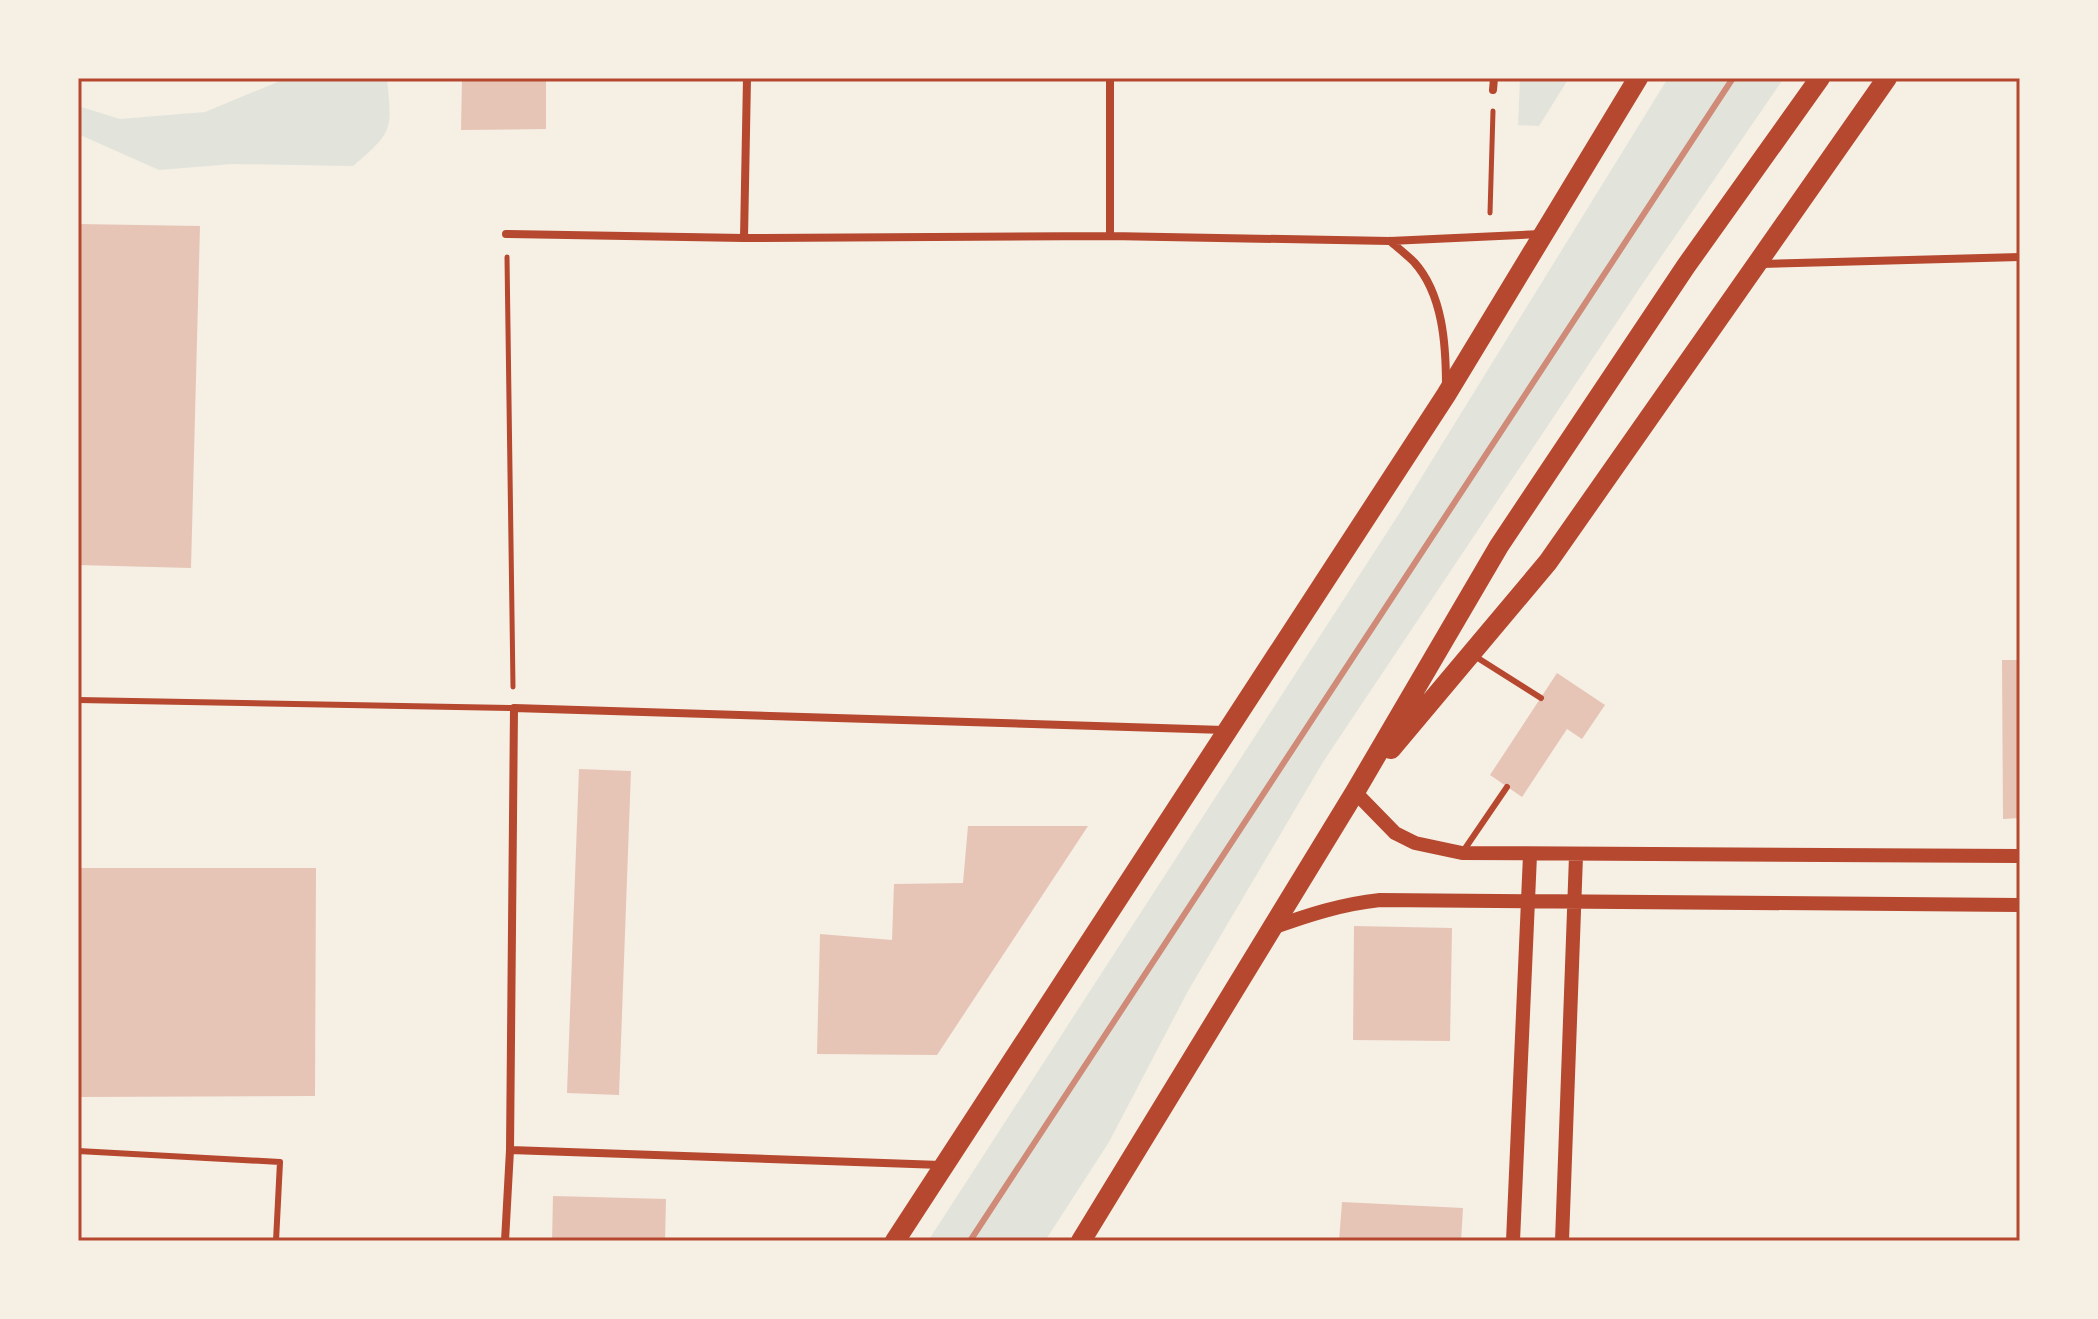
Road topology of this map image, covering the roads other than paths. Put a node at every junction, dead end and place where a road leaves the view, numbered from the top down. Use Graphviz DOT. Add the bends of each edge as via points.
graph roads {
  1 [pos="747,78"];
  2 [pos="1110,78"];
  3 [pos="1494,78"];
  4 [pos="1638,78"];
  5 [pos="1820,78"];
  6 [pos="1887,78"];
  7 [pos="1493,90"];
  8 [pos="506,234"];
  9 [pos="1542,234"];
  10 [pos="1110,236"];
  11 [pos="744,238"];
  12 [pos="1390,241"];
  13 [pos="2020,257"];
  14 [pos="1754,264"];
  15 [pos="1446,395"];
  16 [pos="1471,654"];
  17 [pos="1541,698"];
  18 [pos="78,700"];
  19 [pos="514,708"];
  20 [pos="1227,730"];
  21 [pos="1507,787"];
  22 [pos="1355,792"];
  23 [pos="1462,853"];
  24 [pos="1530,855"];
  25 [pos="1576,856"];
  26 [pos="2020,856"];
  27 [pos="1528,901"];
  28 [pos="1574,901"];
  29 [pos="2020,905"];
  30 [pos="1272,928"];
  31 [pos="510,1150"];
  32 [pos="78,1151"];
  33 [pos="945,1166"];
  34 [pos="276,1241"];
  35 [pos="505,1241"];
  36 [pos="895,1241"];
  37 [pos="1081,1241"];
  38 [pos="1513,1241"];
  39 [pos="1562,1241"];
  1 -- 11 [label="street"];
  2 -- 10 [label="street"];
  3 -- 7 [label="street"];
  4 -- 9 [label="main road"];
  5 -- 22 [label="main road" via="1686,266 1499,546"];
  6 -- 14 [label="main road"];
  8 -- 11 [label="street"];
  9 -- 12 [label="street"];
  9 -- 15 [label="main road"];
  10 -- 11 [label="street"];
  10 -- 12 [label="street"];
  12 -- 15 [label="street" via="1414,262 1434,298 1443,337"];
  13 -- 14 [label="street"];
  14 -- 16 [label="main road" via="1548,562"];
  15 -- 20 [label="main road"];
  16 -- 17 [label="lane"];
  16 -- 22 [label="main road"];
  18 -- 19 [label="lane"];
  19 -- 20 [label="street"];
  19 -- 31 [label="street"];
  20 -- 33 [label="main road"];
  21 -- 23 [label="lane"];
  22 -- 23 [label="street" via="1395,833"];
  22 -- 30 [label="main road"];
  23 -- 24 [label="street"];
  24 -- 25 [label="street"];
  24 -- 27 [label="street"];
  25 -- 26 [label="street"];
  25 -- 28 [label="street"];
  27 -- 28 [label="street"];
  27 -- 30 [label="street" via="1351,903"];
  27 -- 38 [label="street"];
  28 -- 29 [label="street"];
  28 -- 39 [label="street"];
  30 -- 37 [label="main road"];
  31 -- 33 [label="street"];
  31 -- 35 [label="street"];
  32 -- 34 [label="lane" via="280,1162"];
  33 -- 36 [label="main road"];
}
